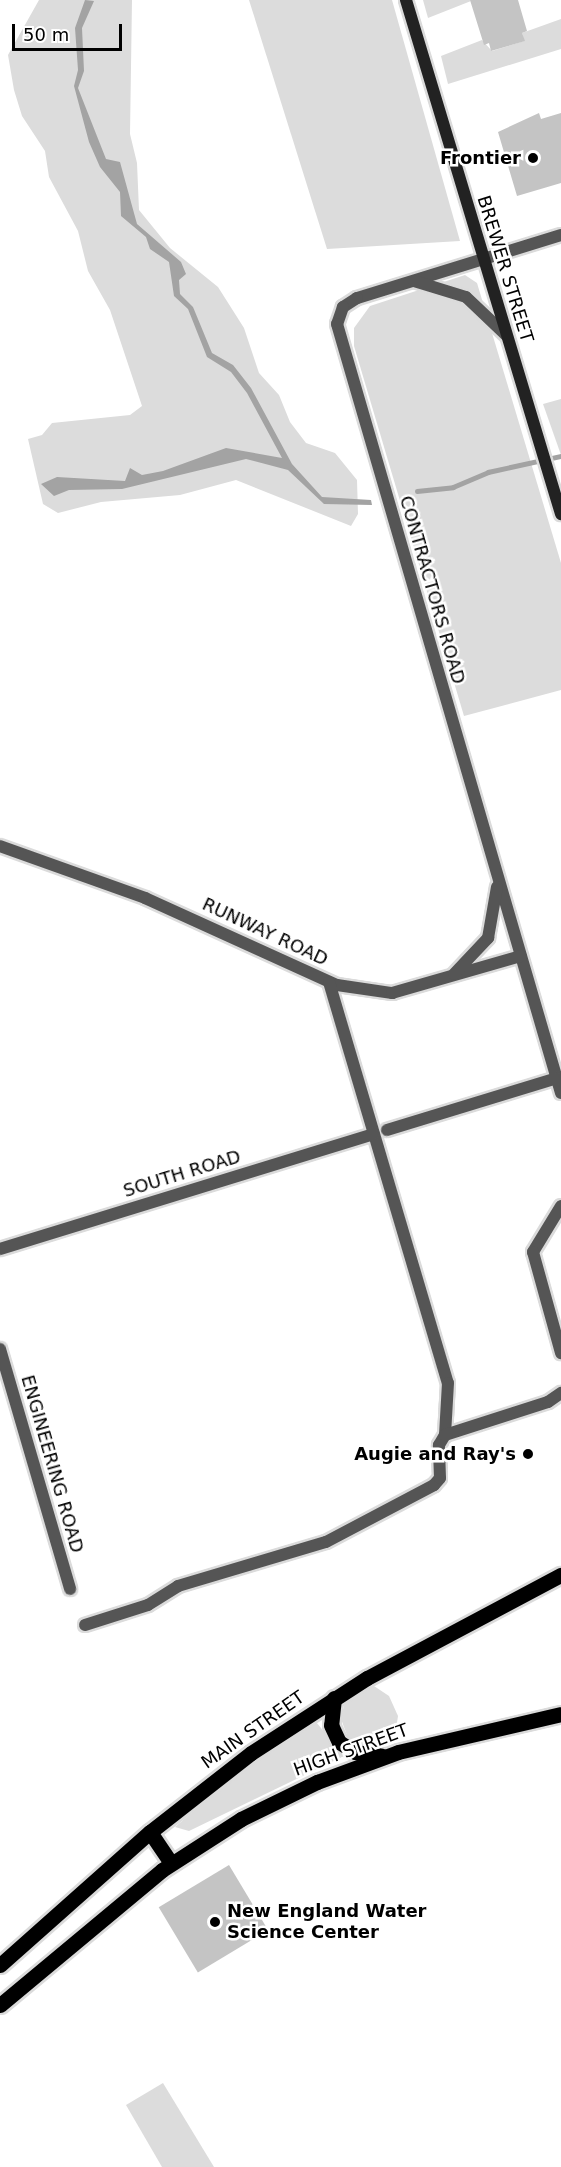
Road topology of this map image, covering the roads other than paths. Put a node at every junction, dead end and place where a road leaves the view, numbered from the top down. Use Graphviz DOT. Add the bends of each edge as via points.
graph roads {
  1 [pos="406,0"];
  2 [pos="561,235"];
  3 [pos="482,258"];
  4 [pos="413,280"];
  5 [pos="506,335"];
  6 [pos="561,514"];
  7 [pos="0,846"];
  8 [pos="497,877"];
  9 [pos="521,956"];
  10 [pos="448,979"];
  11 [pos="329,982"];
  12 [pos="557,1078"];
  13 [pos="561,1093"];
  14 [pos="387,1130"];
  15 [pos="374,1134"];
  16 [pos="561,1206"];
  17 [pos="0,1249"];
  18 [pos="0,1349"];
  19 [pos="561,1353"];
  20 [pos="561,1394"];
  21 [pos="445,1435"];
  22 [pos="561,1575"];
  23 [pos="70,1589"];
  24 [pos="86,1625"];
  25 [pos="334,1698"];
  26 [pos="561,1714"];
  27 [pos="386,1756"];
  28 [pos="150,1832"];
  29 [pos="171,1863"];
  30 [pos="0,1965"];
  31 [pos="0,2005"];
  1 -- 3 [label="main road, BREWER STREET"];
  2 -- 3 [label="street, CONTRACTORS ROAD"];
  3 -- 4 [label="street, CONTRACTORS ROAD"];
  3 -- 5 [label="main road, BREWER STREET"];
  4 -- 5 [label="street" via="466,297"];
  4 -- 8 [label="street, CONTRACTORS ROAD" via="349,302 338,315 338,332"];
  5 -- 6 [label="main road, BREWER STREET"];
  7 -- 11 [label="street, RUNWAY ROAD" via="145,898"];
  8 -- 9 [label="street, CONTRACTORS ROAD"];
  8 -- 10 [label="street" via="495,918 488,938"];
  9 -- 10 [label="street, RUNWAY ROAD"];
  9 -- 12 [label="street, CONTRACTORS ROAD"];
  10 -- 11 [label="street, RUNWAY ROAD" via="392,993"];
  11 -- 15 [label="street"];
  12 -- 13 [label="street, CONTRACTORS ROAD"];
  12 -- 14 [label="street"];
  15 -- 17 [label="street, SOUTH ROAD"];
  15 -- 21 [label="street" via="448,1383"];
  16 -- 19 [label="street" via="533,1252"];
  18 -- 23 [label="street, ENGINEERING ROAD"];
  20 -- 21 [label="street" via="548,1402"];
  21 -- 24 [label="street" via="439,1445 440,1478 374,1519 319,1545 178,1586 148,1605"];
  22 -- 25 [label="main road, MAIN STREET"];
  25 -- 27 [label="main road" via="331,1725 339,1742 355,1752"];
  25 -- 28 [label="main road, MAIN STREET" via="236,1764"];
  26 -- 27 [label="main road, HIGH STREET"];
  27 -- 29 [label="main road, HIGH STREET" via="277,1800"];
  28 -- 29 [label="main road"];
  28 -- 30 [label="main road, MAIN STREET"];
  29 -- 31 [label="main road"];
}
